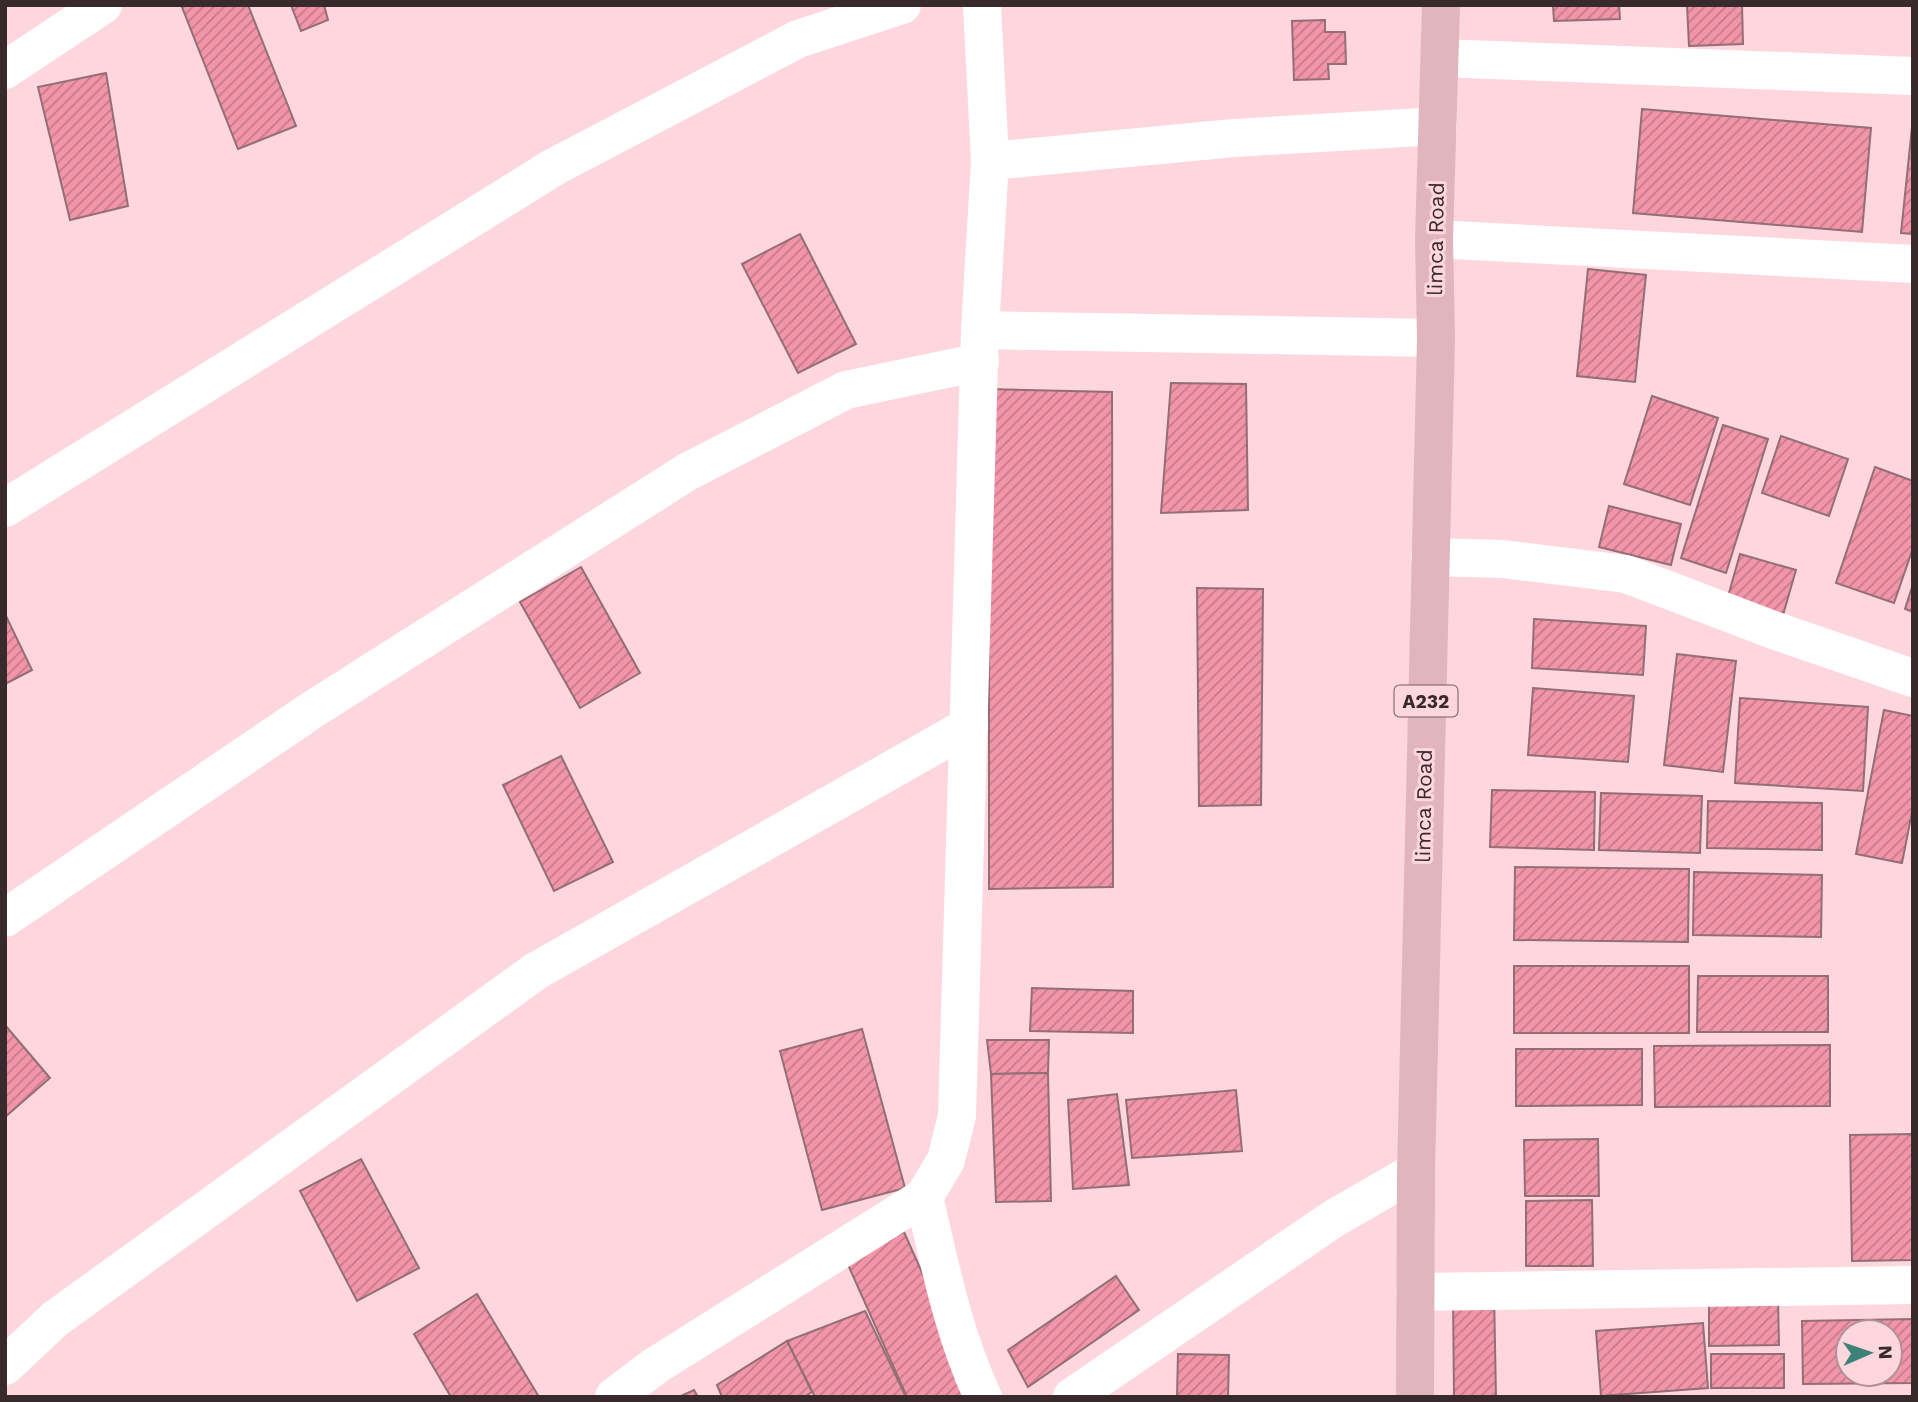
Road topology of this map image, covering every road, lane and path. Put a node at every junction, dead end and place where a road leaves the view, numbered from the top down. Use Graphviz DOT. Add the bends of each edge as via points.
graph roads {
  1 [pos="103,5"];
  2 [pos="902,5"];
  3 [pos="982,5"];
  4 [pos="1441,5"];
  5 [pos="1440,58"];
  6 [pos="5,70"];
  7 [pos="1913,76"];
  8 [pos="1438,126"];
  9 [pos="990,161"];
  10 [pos="1434,239"];
  11 [pos="1913,264"];
  12 [pos="1436,338"];
  13 [pos="980,346"];
  14 [pos="5,508"];
  15 [pos="1430,556"];
  16 [pos="1913,678"];
  17 [pos="969,726"];
  18 [pos="5,918"];
  19 [pos="1416,1171"];
  20 [pos="924,1197"];
  21 [pos="1913,1285"];
  22 [pos="1415,1292"];
  23 [pos="5,1366"];
  24 [pos="614,1397"];
  25 [pos="982,1397"];
  26 [pos="1072,1397"];
  27 [pos="1415,1397"];
  1 -- 6 [label="street"];
  2 -- 14 [label="street" via="798,40 554,167"];
  3 -- 9 [label="street"];
  4 -- 5 [label="main road, limca Road / A232"];
  5 -- 7 [label="street"];
  5 -- 8 [label="main road, limca Road / A232"];
  8 -- 9 [label="street" via="1234,138"];
  8 -- 10 [label="main road, limca Road / A232"];
  9 -- 13 [label="street"];
  10 -- 11 [label="street"];
  10 -- 12 [label="main road, limca Road / A232"];
  12 -- 13 [label="street"];
  12 -- 15 [label="main road, limca Road / A232"];
  13 -- 17 [label="street"];
  13 -- 18 [label="street" via="846,390 687,472 315,708"];
  15 -- 16 [label="street" via="1502,559 1626,574"];
  15 -- 19 [label="main road, limca Road / A232"];
  17 -- 20 [label="street" via="957,1116 946,1160"];
  17 -- 23 [label="street" via="536,971 55,1319"];
  19 -- 22 [label="main road, limca Road / A232"];
  19 -- 26 [label="street" via="1333,1219"];
  20 -- 24 [label="street" via="655,1366"];
  20 -- 25 [label="street" via="951,1311"];
  21 -- 22 [label="street"];
  22 -- 27 [label="main road, limca Road / A232"];
}
